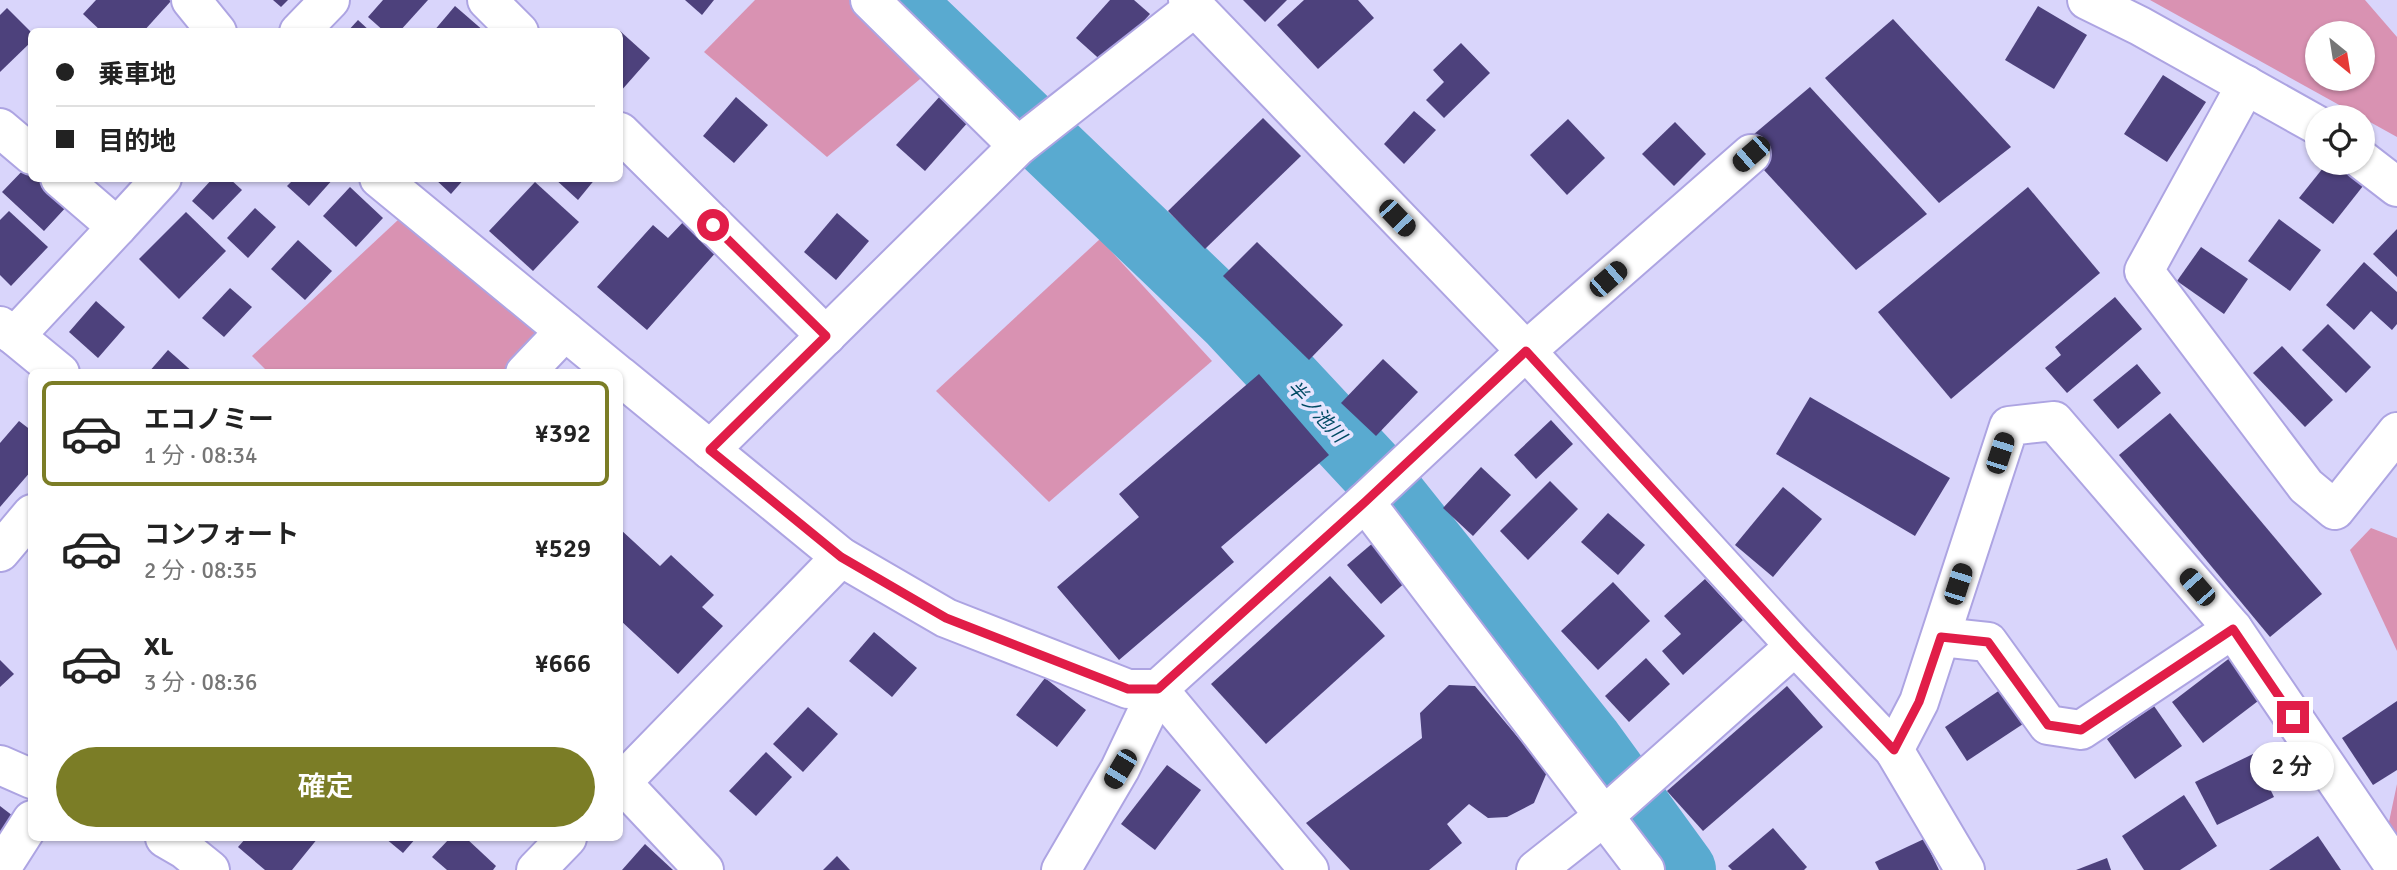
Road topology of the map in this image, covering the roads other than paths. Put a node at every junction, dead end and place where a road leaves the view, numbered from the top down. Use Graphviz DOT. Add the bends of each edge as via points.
graph roads {
  1 [pos="191,0"];
  2 [pos="330,0"];
  3 [pos="487,0"];
  4 [pos="870,0"];
  5 [pos="2087,0"];
  6 [pos="1192,4"];
  7 [pos="214,28"];
  8 [pos="303,28"];
  9 [pos="515,28"];
  10 [pos="2246,85"];
  11 [pos="2305,118"];
  12 [pos="0,128"];
  13 [pos="623,135"];
  14 [pos="1018,146"];
  15 [pos="28,152"];
  16 [pos="1751,154"];
  17 [pos="2375,170"];
  18 [pos="65,182"];
  19 [pos="158,182"];
  20 [pos="384,182"];
  21 [pos="2397,187"];
  22 [pos="117,227"];
  23 [pos="7,331"];
  24 [pos="565,331"];
  25 [pos="826,336"];
  26 [pos="1526,351"];
  27 [pos="55,369"];
  28 [pos="528,369"];
  29 [pos="612,369"];
  30 [pos="623,378"];
  31 [pos="2397,432"];
  32 [pos="710,450"];
  33 [pos="1365,502"];
  34 [pos="28,519"];
  35 [pos="0,552"];
  36 [pos="841,557"];
  37 [pos="2233,629"];
  38 [pos="1941,637"];
  39 [pos="1796,646"];
  40 [pos="1158,689"];
  41 [pos="1894,750"];
  42 [pos="0,765"];
  43 [pos="28,777"];
  44 [pos="623,780"];
  45 [pos="623,786"];
  46 [pos="1603,817"];
  47 [pos="28,826"];
  48 [pos="170,841"];
  49 [pos="564,841"];
  50 [pos="0,870"];
  51 [pos="211,870"];
  52 [pos="536,870"];
  53 [pos="704,870"];
  54 [pos="1061,870"];
  55 [pos="1309,870"];
  56 [pos="1536,870"];
  57 [pos="1645,870"];
  58 [pos="1965,870"];
  59 [pos="2396,870"];
  1 -- 7 [label="street"];
  2 -- 8 [label="street"];
  3 -- 9 [label="street"];
  4 -- 14 [label="street"];
  5 -- 10 [label="street"];
  6 -- 14 [label="street"];
  6 -- 26 [label="street"];
  10 -- 11 [label="street"];
  10 -- 31 [label="street" via="2144,271 2306,486 2335,510"];
  12 -- 15 [label="street"];
  13 -- 25 [label="street"];
  14 -- 25 [label="street"];
  16 -- 26 [label="street"];
  17 -- 21 [label="street"];
  18 -- 22 [label="street"];
  19 -- 22 [label="street"];
  20 -- 24 [label="street"];
  22 -- 23 [label="street"];
  23 -- 27 [label="street"];
  24 -- 28 [label="street"];
  24 -- 29 [label="street"];
  25 -- 32 [label="street"];
  26 -- 33 [label="street"];
  26 -- 39 [label="street"];
  30 -- 32 [label="street"];
  32 -- 36 [label="street"];
  33 -- 40 [label="street"];
  33 -- 46 [label="street"];
  34 -- 35 [label="street"];
  36 -- 40 [label="street" via="946,618 1128,689"];
  36 -- 44 [label="street"];
  37 -- 38 [label="street" via="2081,730 2048,725 1988,642"];
  37 -- 38 [label="street" via="2054,421 2009,426"];
  37 -- 59 [label="street"];
  38 -- 41 [label="street" via="1919,702"];
  39 -- 41 [label="street"];
  39 -- 46 [label="street"];
  40 -- 54 [label="street" via="1120,769"];
  40 -- 55 [label="street"];
  41 -- 58 [label="street"];
  42 -- 43 [label="street"];
  45 -- 53 [label="street"];
  46 -- 56 [label="street"];
  46 -- 57 [label="street"];
  47 -- 50 [label="street"];
  48 -- 51 [label="street"];
  49 -- 52 [label="street"];
}
